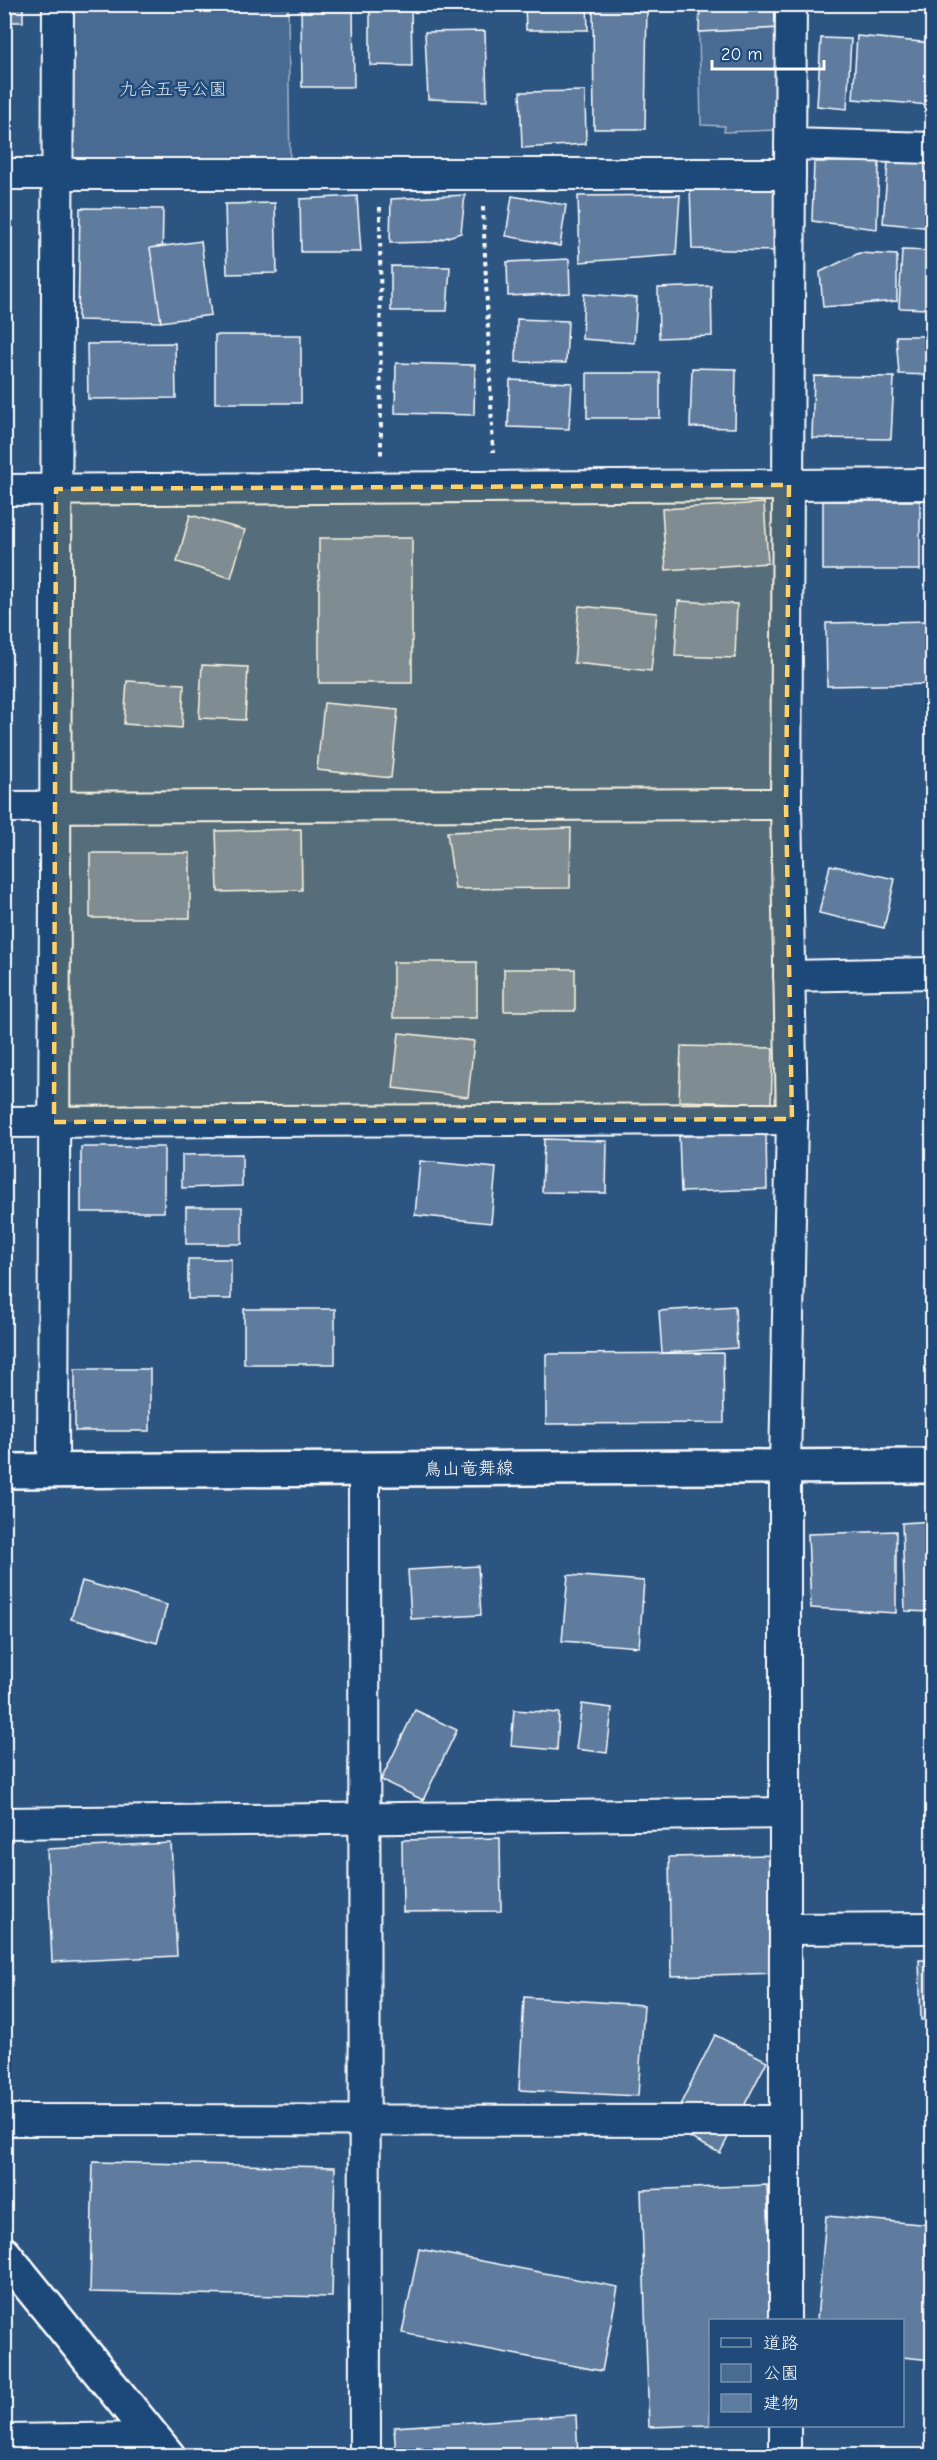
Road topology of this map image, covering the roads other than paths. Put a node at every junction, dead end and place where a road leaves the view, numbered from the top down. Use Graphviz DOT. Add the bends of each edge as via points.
graph roads {
  1 [pos="58,4"];
  2 [pos="791,4"];
  3 [pos="790,144"];
  4 [pos="933,148"];
  5 [pos="57,173"];
  6 [pos="4,174"];
  7 [pos="790,174"];
  8 [pos="933,484"];
  9 [pos="789,485"];
  10 [pos="56,489"];
  11 [pos="4,490"];
  12 [pos="786,804"];
  13 [pos="55,806"];
  14 [pos="4,807"];
  15 [pos="933,973"];
  16 [pos="789,976"];
  17 [pos="792,1119"];
  18 [pos="4,1122"];
  19 [pos="54,1122"];
  20 [pos="784,1466"];
  21 [pos="933,1466"];
  22 [pos="364,1470"];
  23 [pos="4,1471"];
  24 [pos="53,1471"];
  25 [pos="785,1813"];
  26 [pos="364,1818"];
  27 [pos="4,1823"];
  28 [pos="933,1928"];
  29 [pos="785,1929"];
  30 [pos="4,2120"];
  31 [pos="364,2120"];
  32 [pos="785,2121"];
  33 [pos="4,2254"];
  34 [pos="785,2319"];
  35 [pos="785,2427"];
  36 [pos="4,2440"];
  37 [pos="160,2447"];
  38 [pos="365,2456"];
  39 [pos="785,2456"];
  1 -- 5 [label="street"];
  2 -- 3 [label="street"];
  3 -- 4 [label="street"];
  3 -- 7 [label="street"];
  5 -- 6 [label="street"];
  5 -- 7 [label="street"];
  5 -- 10 [label="street"];
  7 -- 9 [label="street"];
  8 -- 9 [label="street"];
  9 -- 10 [label="street"];
  9 -- 12 [label="street"];
  10 -- 11 [label="street"];
  10 -- 13 [label="street"];
  12 -- 13 [label="street"];
  12 -- 16 [label="street"];
  13 -- 14 [label="street"];
  13 -- 19 [label="street"];
  15 -- 16 [label="street"];
  16 -- 17 [label="street"];
  17 -- 19 [label="street"];
  17 -- 20 [label="street"];
  18 -- 19 [label="street"];
  19 -- 24 [label="street"];
  20 -- 21 [label="main road, 鳥山竜舞線"];
  20 -- 22 [label="main road, 鳥山竜舞線"];
  20 -- 25 [label="street"];
  22 -- 24 [label="main road, 鳥山竜舞線"];
  22 -- 26 [label="street"];
  23 -- 24 [label="main road, 鳥山竜舞線"];
  25 -- 26 [label="street"];
  25 -- 29 [label="street"];
  26 -- 27 [label="street"];
  26 -- 31 [label="street"];
  28 -- 29 [label="street"];
  29 -- 32 [label="street"];
  30 -- 31 [label="street"];
  31 -- 32 [label="street"];
  31 -- 38 [label="street"];
  32 -- 34 [label="street"];
  33 -- 37 [label="main road"];
  35 -- 39 [label="street"];
  36 -- 37 [label="street"];
}
